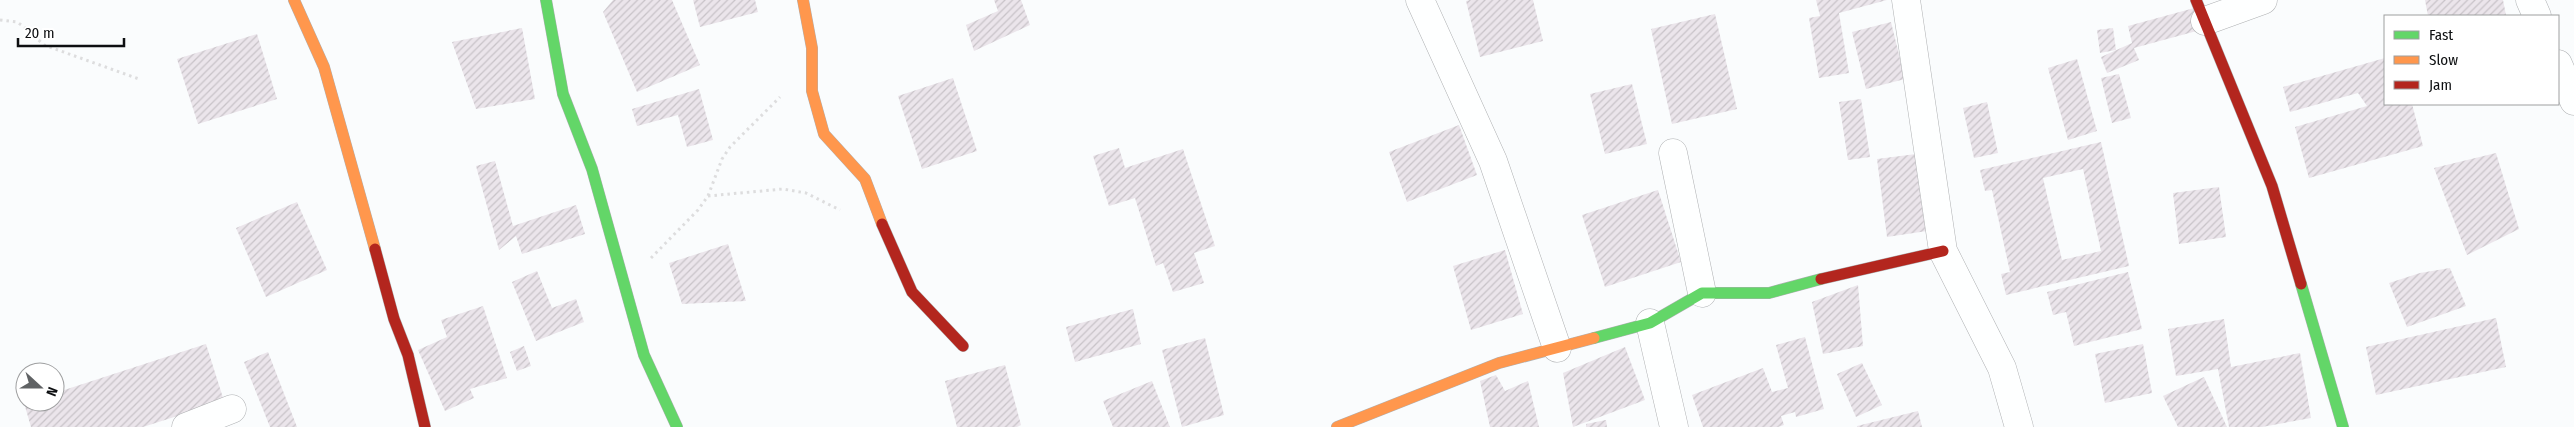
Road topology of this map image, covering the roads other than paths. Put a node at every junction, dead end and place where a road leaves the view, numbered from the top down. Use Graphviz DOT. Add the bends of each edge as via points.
graph roads {
  1 [pos="294,0"];
  2 [pos="546,0"];
  3 [pos="803,0"];
  4 [pos="1420,0"];
  5 [pos="1906,0"];
  6 [pos="2263,0"];
  7 [pos="2530,0"];
  8 [pos="2200,11"];
  9 [pos="2537,15"];
  10 [pos="2559,66"];
  11 [pos="2574,101"];
  12 [pos="1673,153"];
  13 [pos="1943,251"];
  14 [pos="1702,294"];
  15 [pos="1650,323"];
  16 [pos="963,346"];
  17 [pos="1557,348"];
  18 [pos="232,409"];
  19 [pos="186,427"];
  20 [pos="425,427"];
  21 [pos="677,427"];
  22 [pos="1337,427"];
  23 [pos="1674,427"];
  24 [pos="2019,427"];
  25 [pos="2343,427"];
  1 -- 20 [label="street" via="324,67 394,319 408,355"];
  2 -- 21 [label="street" via="563,94 592,169 644,355"];
  3 -- 16 [label="street" via="812,48 812,91 824,134 865,179 912,292"];
  4 -- 17 [label="street" via="1493,162"];
  5 -- 13 [label="street"];
  6 -- 8 [label="street"];
  7 -- 9 [label="street"];
  8 -- 25 [label="street" via="2272,186"];
  10 -- 11 [label="street"];
  12 -- 14 [label="street"];
  13 -- 14 [label="street" via="1855,269 1768,293"];
  13 -- 24 [label="street" via="2002,368"];
  14 -- 15 [label="street"];
  15 -- 17 [label="street"];
  15 -- 23 [label="street"];
  17 -- 22 [label="street" via="1499,363"];
  18 -- 19 [label="street"];
}
